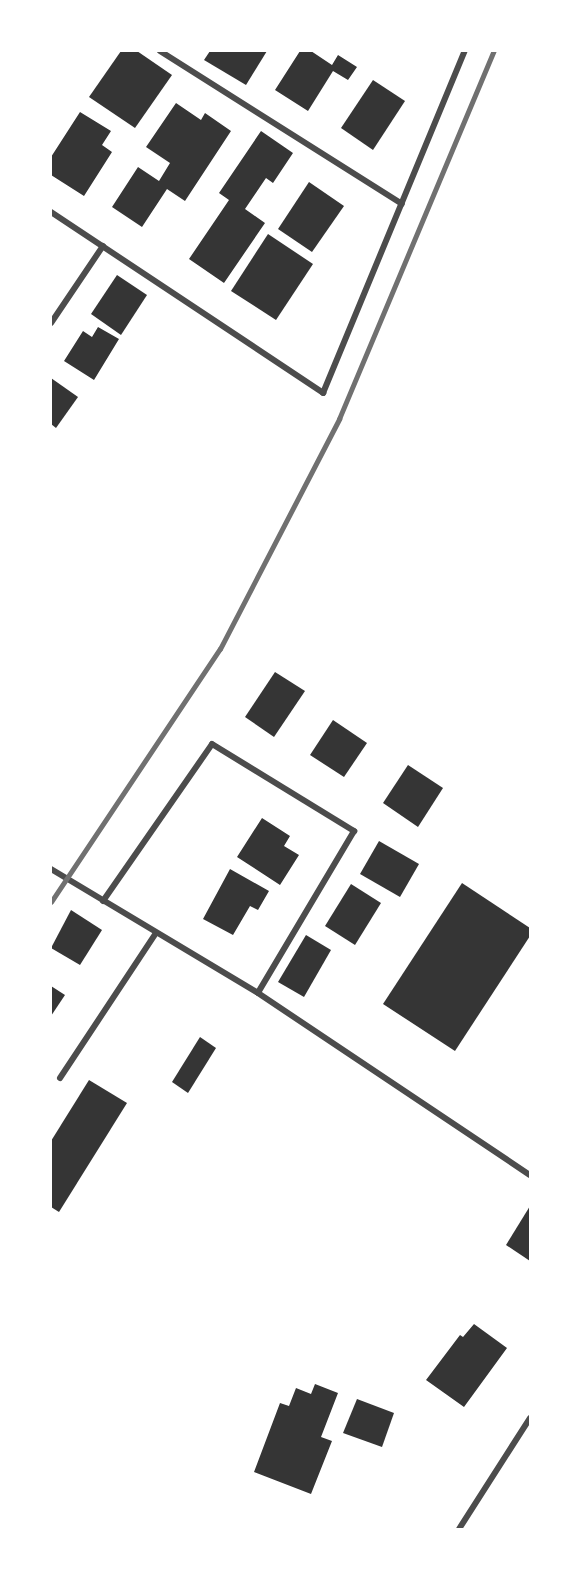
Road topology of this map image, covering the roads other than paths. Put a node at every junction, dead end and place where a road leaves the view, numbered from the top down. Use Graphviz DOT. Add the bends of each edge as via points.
graph roads {
  1 [pos="160,51"];
  2 [pos="465,51"];
  3 [pos="402,204"];
  4 [pos="51,212"];
  5 [pos="103,246"];
  6 [pos="51,323"];
  7 [pos="51,869"];
  8 [pos="102,901"];
  9 [pos="156,933"];
  10 [pos="258,993"];
  11 [pos="60,1078"];
  12 [pos="530,1175"];
  13 [pos="530,1418"];
  14 [pos="459,1529"];
  1 -- 3 [label="street"];
  2 -- 3 [label="street"];
  3 -- 5 [label="street" via="323,393"];
  4 -- 5 [label="street"];
  5 -- 6 [label="street"];
  7 -- 8 [label="street"];
  8 -- 9 [label="street"];
  8 -- 10 [label="street" via="212,744 354,831"];
  9 -- 10 [label="street"];
  9 -- 11 [label="street"];
  10 -- 12 [label="street"];
  13 -- 14 [label="street"];
}
